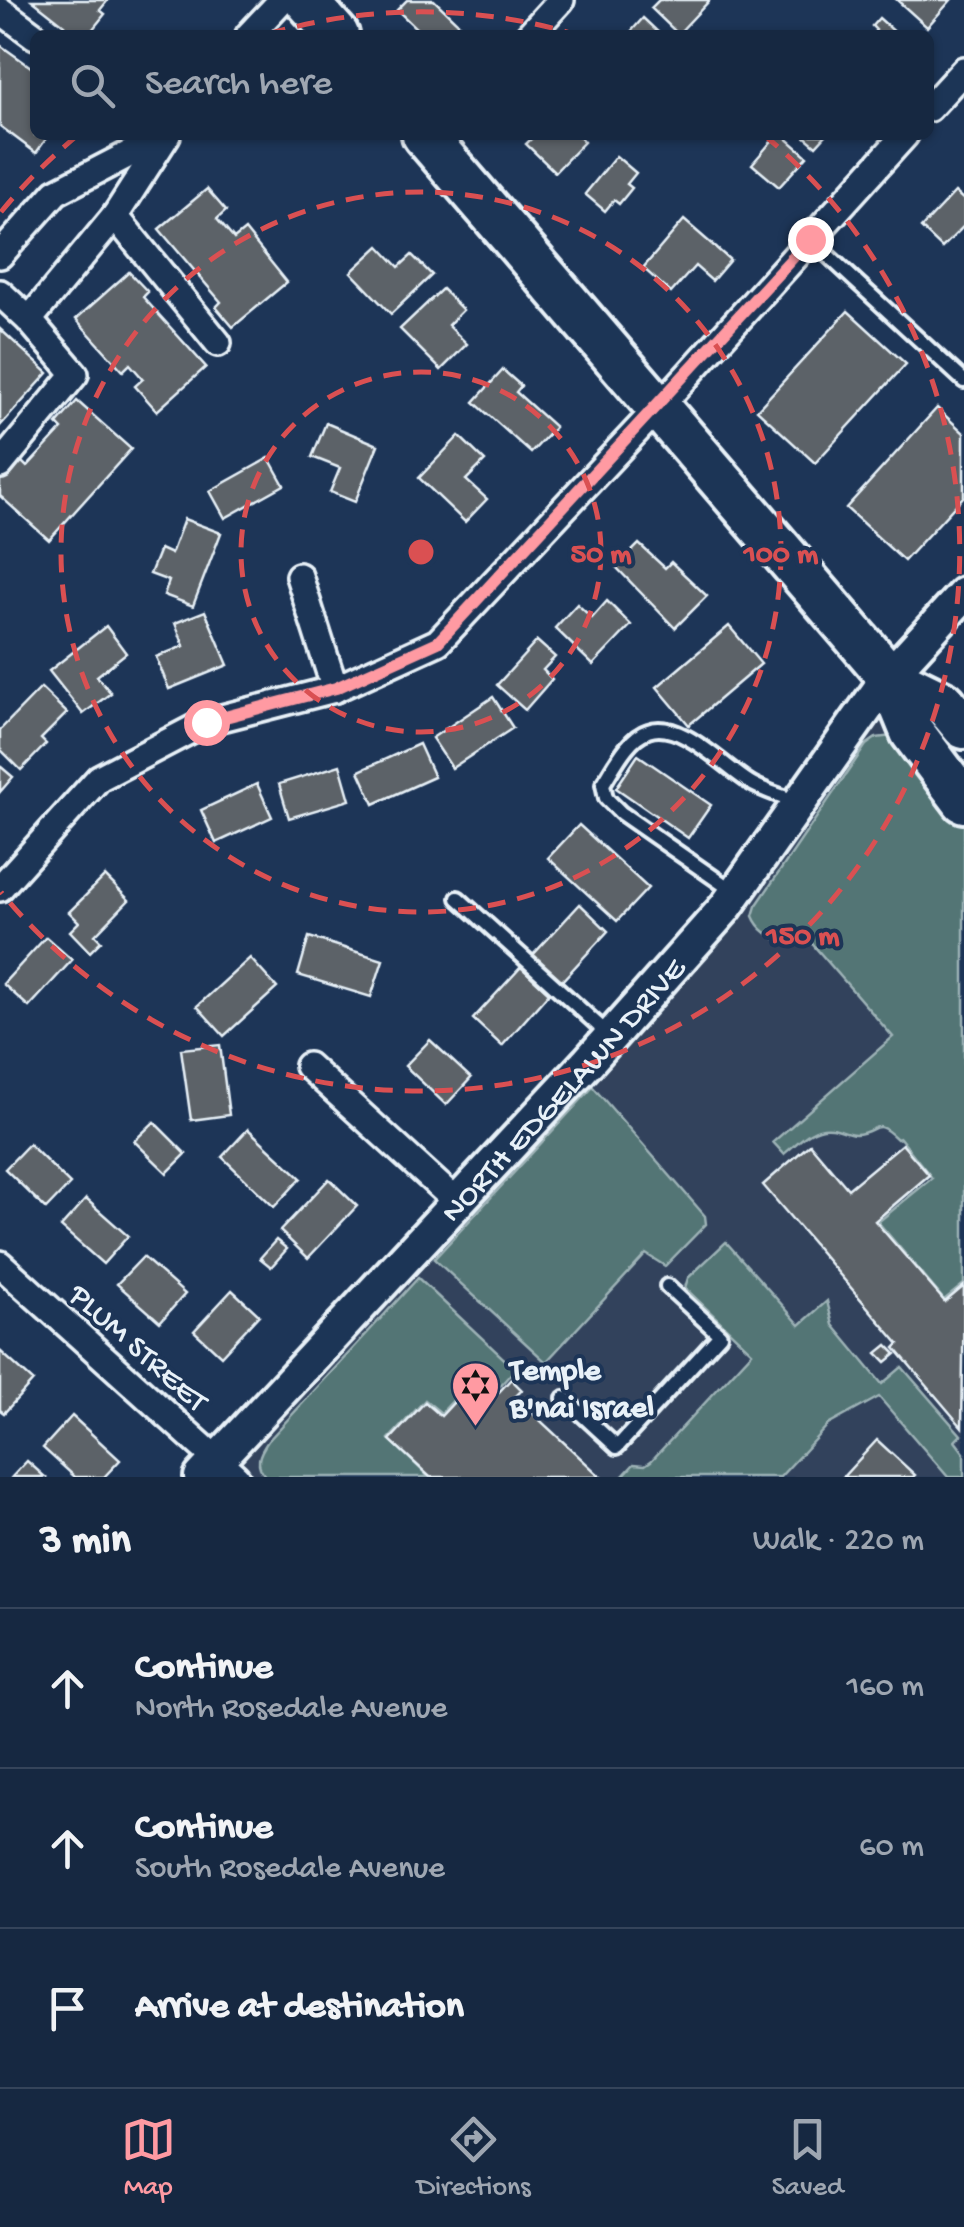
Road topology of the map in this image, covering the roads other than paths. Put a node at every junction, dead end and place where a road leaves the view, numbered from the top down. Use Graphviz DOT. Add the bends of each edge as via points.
graph roads {
  1 [pos="282,0"];
  2 [pos="561,0"];
  3 [pos="0,10"];
  4 [pos="255,30"];
  5 [pos="534,30"];
  6 [pos="30,32"];
  7 [pos="964,70"];
  8 [pos="934,103"];
  9 [pos="157,140"];
  10 [pos="164,140"];
  11 [pos="433,140"];
  12 [pos="900,140"];
  13 [pos="114,216"];
  14 [pos="810,239"];
  15 [pos="0,255"];
  16 [pos="0,292"];
  17 [pos="29,320"];
  18 [pos="218,343"];
  19 [pos="964,380"];
  20 [pos="658,406"];
  21 [pos="0,466"];
  22 [pos="299,576"];
  23 [pos="964,594"];
  24 [pos="889,676"];
  25 [pos="336,688"];
  26 [pos="964,727"];
  27 [pos="964,801"];
  28 [pos="800,803"];
  29 [pos="0,888"];
  30 [pos="735,892"];
  31 [pos="458,898"];
  32 [pos="611,1037"];
  33 [pos="308,1066"];
  34 [pos="458,1202"];
  35 [pos="0,1264"];
  36 [pos="667,1286"];
  37 [pos="564,1398"];
  38 [pos="218,1471"];
  1 -- 4 [label="street"];
  2 -- 5 [label="street"];
  3 -- 6 [label="street"];
  7 -- 8 [label="street"];
  9 -- 15 [label="street" via="56,192"];
  10 -- 13 [label="street"];
  11 -- 20 [label="main road"];
  12 -- 14 [label="street"];
  13 -- 17 [label="street"];
  13 -- 18 [label="street"];
  14 -- 19 [label="lane"];
  14 -- 20 [label="street"];
  16 -- 17 [label="street"];
  17 -- 21 [label="street" via="75,374"];
  20 -- 24 [label="main road"];
  20 -- 25 [label="street" via="438,642"];
  22 -- 25 [label="street"];
  23 -- 24 [label="street, NORTH EDGELAWN DRIVE"];
  24 -- 26 [label="main road" via="944,702"];
  24 -- 27 [label="main road" via="912,732"];
  24 -- 28 [label="street, NORTH EDGELAWN DRIVE"];
  25 -- 29 [label="street" via="206,722 100,778"];
  28 -- 30 [label="street, NORTH EDGELAWN DRIVE"];
  28 -- 30 [label="lane" via="751,784 666,728 645,731 623,754 603,784 606,798"];
  30 -- 32 [label="street, NORTH EDGELAWN DRIVE"];
  31 -- 32 [label="lane"];
  32 -- 34 [label="street, NORTH EDGELAWN DRIVE"];
  33 -- 34 [label="street"];
  34 -- 38 [label="street, NORTH EDGELAWN DRIVE"];
  35 -- 38 [label="street, PLUM STREET"];
  36 -- 37 [label="lane" via="720,1335 643,1419 617,1447"];
}
